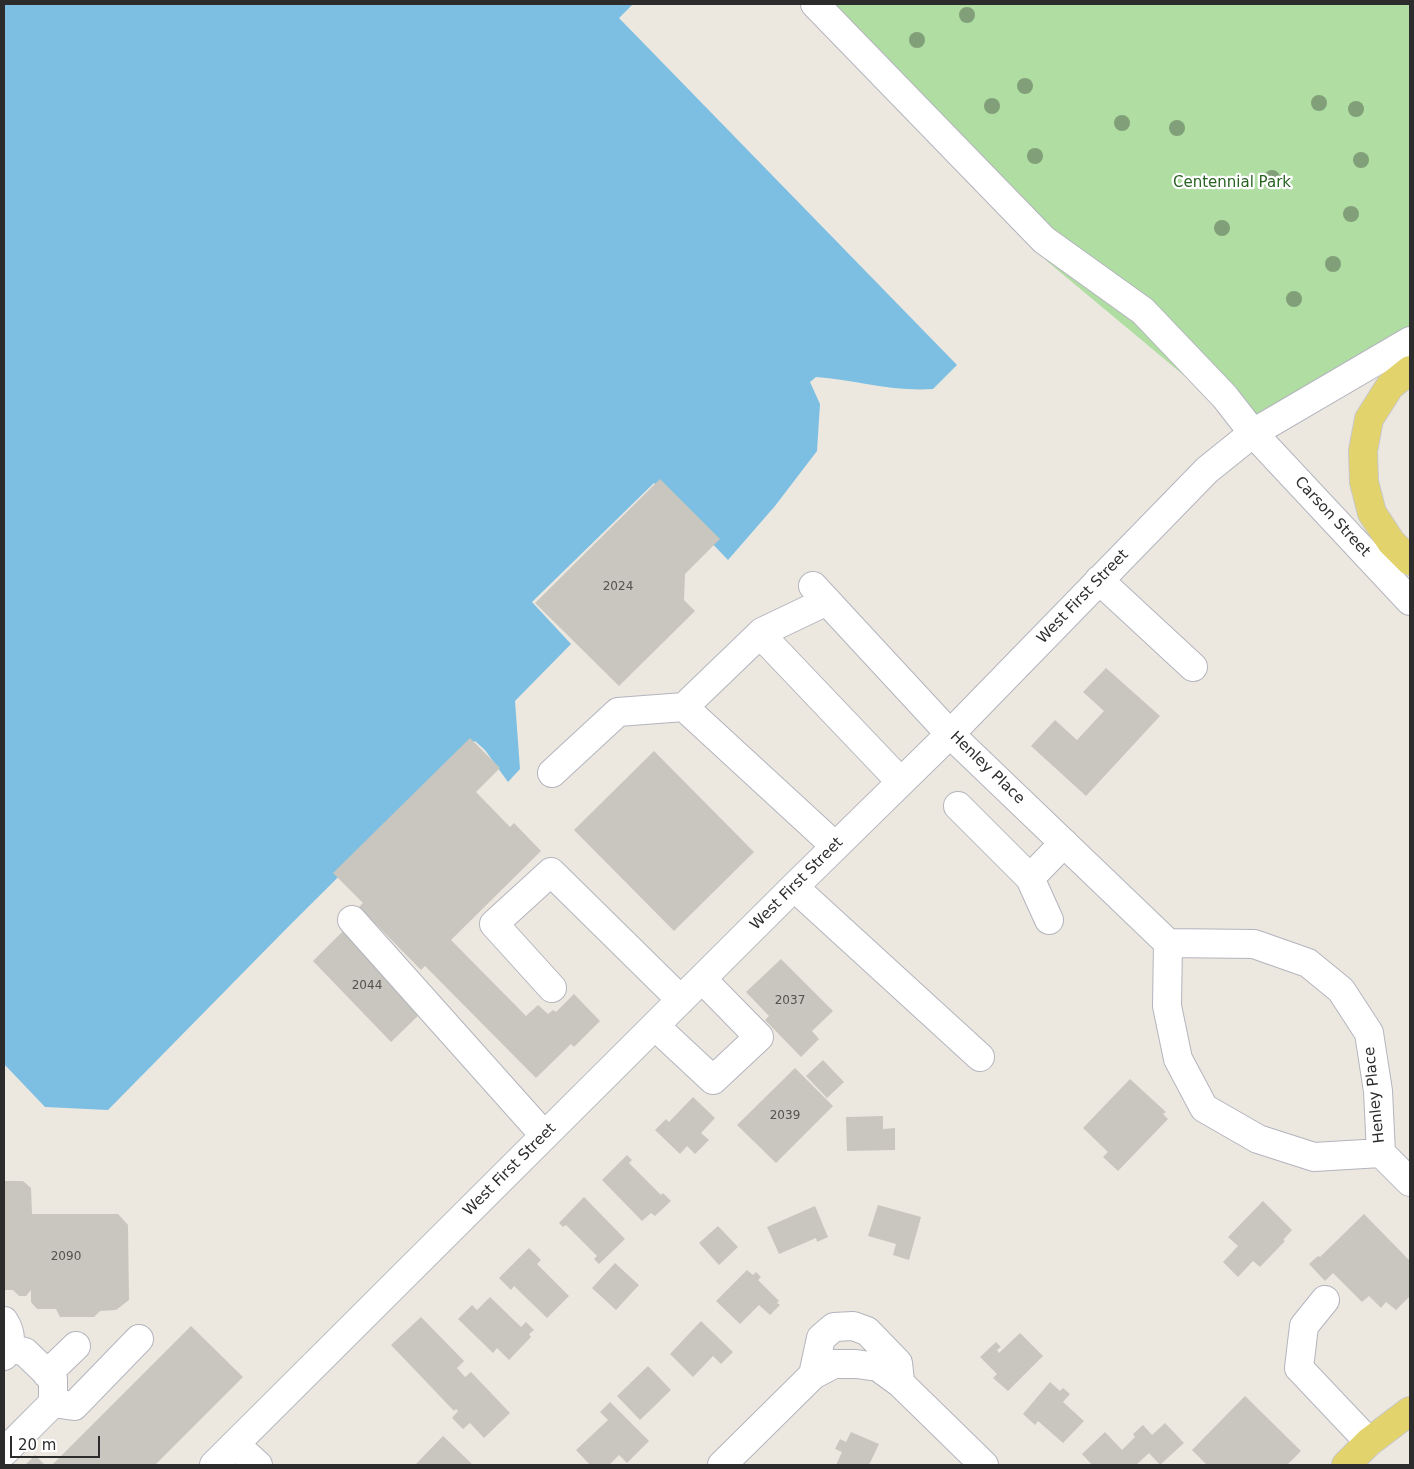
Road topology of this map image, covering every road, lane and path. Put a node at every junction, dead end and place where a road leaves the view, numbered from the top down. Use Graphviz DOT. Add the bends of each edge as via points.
graph roads {
  1 [pos="815,4"];
  2 [pos="1410,341"];
  3 [pos="1410,370"];
  4 [pos="1253,433"];
  5 [pos="1410,561"];
  6 [pos="1100,580"];
  7 [pos="1410,601"];
  8 [pos="760,634"];
  9 [pos="1193,667"];
  10 [pos="684,707"];
  11 [pos="950,734"];
  12 [pos="552,773"];
  13 [pos="901,782"];
  14 [pos="958,806"];
  15 [pos="1064,843"];
  16 [pos="835,846"];
  17 [pos="1030,878"];
  18 [pos="794,887"];
  19 [pos="352,920"];
  20 [pos="1049,920"];
  21 [pos="1168,943"];
  22 [pos="702,978"];
  23 [pos="552,988"];
  24 [pos="681,1000"];
  25 [pos="655,1026"];
  26 [pos="980,1056"];
  27 [pos="544,1136"];
  28 [pos="1381,1154"];
  29 [pos="1409,1179"];
  30 [pos="1325,1300"];
  31 [pos="4,1321"];
  32 [pos="139,1339"];
  33 [pos="76,1346"];
  34 [pos="6,1352"];
  35 [pos="47,1374"];
  36 [pos="813,1375"];
  37 [pos="900,1383"];
  38 [pos="1410,1390"];
  39 [pos="52,1403"];
  40 [pos="1410,1411"];
  41 [pos="1369,1442"];
  42 [pos="235,1444"];
  43 [pos="4,1452"];
  44 [pos="214,1465"];
  45 [pos="258,1465"];
  46 [pos="722,1465"];
  47 [pos="984,1465"];
  48 [pos="1346,1465"];
  1 -- 4 [label="street, Carson Street" via="1044,240 1143,311 1225,397"];
  2 -- 4 [label="street, West First Street"];
  3 -- 5 [label="main road" via="1390,386 1369,419 1363,451 1364,482 1372,513 1390,542"];
  4 -- 6 [label="street, West First Street" via="1207,470"];
  4 -- 7 [label="street, Carson Street"];
  6 -- 9 [label="street"];
  6 -- 11 [label="street, West First Street"];
  8 -- 10 [label="street"];
  8 -- 11 [label="street, Henley Place" via="820,594"];
  8 -- 13 [label="street"];
  10 -- 12 [label="street" via="618,712"];
  10 -- 16 [label="street"];
  11 -- 13 [label="street, West First Street"];
  11 -- 15 [label="street, Henley Place"];
  13 -- 16 [label="street, West First Street"];
  14 -- 17 [label="street"];
  15 -- 17 [label="street"];
  15 -- 21 [label="street, Henley Place"];
  16 -- 18 [label="street, West First Street"];
  17 -- 20 [label="street"];
  18 -- 22 [label="street, West First Street"];
  18 -- 26 [label="street"];
  19 -- 27 [label="street"];
  21 -- 28 [label="street, Henley Place" via="1254,944 1308,962 1341,990 1368,1032 1378,1091"];
  21 -- 28 [label="street, Henley Place" via="1167,1006 1178,1059 1204,1108 1258,1139 1314,1158"];
  22 -- 24 [label="street, West First Street"];
  22 -- 25 [label="street" via="759,1037 713,1080"];
  23 -- 24 [label="street" via="494,924 551,872"];
  24 -- 25 [label="street, West First Street"];
  25 -- 27 [label="street, West First Street"];
  27 -- 42 [label="street, West First Street"];
  28 -- 29 [label="street, Henley Place"];
  30 -- 41 [label="street" via="1304,1326 1299,1368"];
  31 -- 34 [label="street" via="10,1338"];
  32 -- 39 [label="street" via="74,1406"];
  33 -- 35 [label="street"];
  34 -- 35 [label="street" via="25,1352"];
  35 -- 39 [label="street" via="52,1379"];
  36 -- 37 [label="street" via="834,1364 856,1364 878,1367"];
  36 -- 37 [label="street" via="821,1338 834,1327 853,1326 867,1331 898,1363"];
  36 -- 46 [label="street"];
  37 -- 47 [label="street"];
  38 -- 41 [label="main road"];
  39 -- 43 [label="street"];
  40 -- 41 [label="main road"];
  41 -- 48 [label="main road"];
  42 -- 44 [label="street, West First Street"];
  42 -- 45 [label="street"];
}
